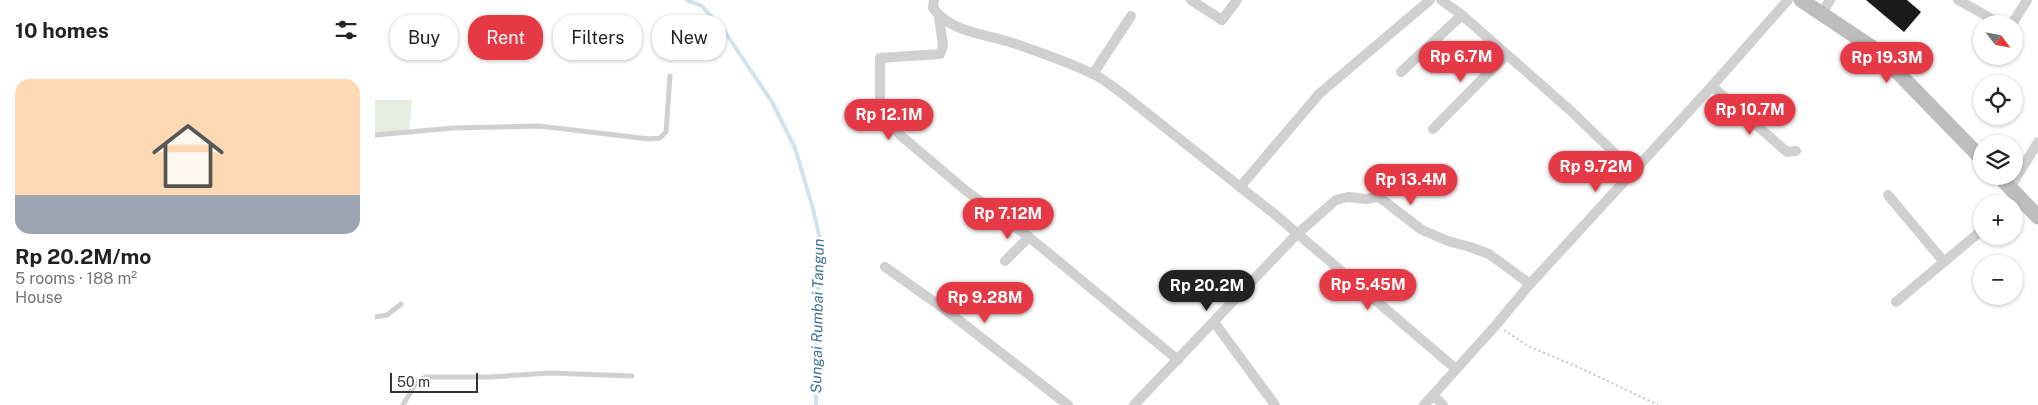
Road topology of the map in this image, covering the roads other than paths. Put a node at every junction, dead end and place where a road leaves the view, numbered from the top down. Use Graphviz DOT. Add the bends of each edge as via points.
graph roads {
  1 [pos="935,0"];
  2 [pos="1191,0"];
  3 [pos="1237,0"];
  4 [pos="1431,0"];
  5 [pos="1441,0"];
  6 [pos="1788,0"];
  7 [pos="1801,0"];
  8 [pos="1958,0"];
  9 [pos="2027,0"];
  10 [pos="1826,7"];
  11 [pos="1985,15"];
  12 [pos="2018,15"];
  13 [pos="939,16"];
  14 [pos="1131,16"];
  15 [pos="1462,16"];
  16 [pos="1506,55"];
  17 [pos="1401,72"];
  18 [pos="1093,74"];
  19 [pos="669,76"];
  20 [pos="1713,86"];
  21 [pos="1433,129"];
  22 [pos="375,135"];
  23 [pos="2038,142"];
  24 [pos="1973,150"];
  25 [pos="1796,151"];
  26 [pos="1633,171"];
  27 [pos="1240,187"];
  28 [pos="1888,195"];
  29 [pos="2015,195"];
  30 [pos="2023,204"];
  31 [pos="2038,217"];
  32 [pos="1297,234"];
  33 [pos="1029,237"];
  34 [pos="1973,238"];
  35 [pos="1005,261"];
  36 [pos="1944,262"];
  37 [pos="885,267"];
  38 [pos="1530,284"];
  39 [pos="1896,302"];
  40 [pos="401,304"];
  41 [pos="375,317"];
  42 [pos="1214,322"];
  43 [pos="1178,360"];
  44 [pos="1456,369"];
  45 [pos="632,376"];
  46 [pos="1433,395"];
  47 [pos="403,405"];
  48 [pos="1068,405"];
  49 [pos="1134,405"];
  50 [pos="1275,405"];
  51 [pos="1424,405"];
  52 [pos="1443,405"];
  1 -- 13 [label="street" via="933,8"];
  2 -- 3 [label="street" via="1222,20"];
  4 -- 27 [label="street" via="1316,98"];
  5 -- 15 [label="street"];
  6 -- 20 [label="street"];
  7 -- 10 [label="main road"];
  8 -- 11 [label="street"];
  9 -- 12 [label="street"];
  10 -- 24 [label="main road" via="1876,50"];
  13 -- 18 [label="street" via="972,32 1011,42"];
  13 -- 33 [label="street" via="943,46 939,54 880,58 880,101 885,116 900,135 965,190"];
  14 -- 18 [label="street"];
  15 -- 16 [label="street"];
  15 -- 17 [label="street"];
  16 -- 21 [label="street"];
  16 -- 26 [label="street"];
  18 -- 27 [label="street" via="1119,90"];
  19 -- 22 [label="lane" via="666,132 660,138 539,126 453,128"];
  20 -- 25 [label="street" via="1787,152"];
  20 -- 26 [label="street"];
  23 -- 29 [label="street"];
  26 -- 38 [label="street"];
  27 -- 32 [label="street"];
  28 -- 36 [label="street"];
  30 -- 31 [label="main road"];
  32 -- 38 [label="street" via="1336,200 1379,197 1422,230 1489,254"];
  32 -- 42 [label="street"];
  32 -- 44 [label="street"];
  33 -- 35 [label="street"];
  33 -- 43 [label="street"];
  34 -- 36 [label="street"];
  36 -- 39 [label="street"];
  37 -- 48 [label="street"];
  38 -- 44 [label="street"];
  40 -- 41 [label="lane" via="387,315"];
  42 -- 43 [label="street"];
  42 -- 50 [label="street"];
  43 -- 49 [label="street"];
  44 -- 46 [label="street"];
  45 -- 47 [label="lane" via="550,373 426,377 417,381"];
  46 -- 51 [label="street"];
  46 -- 52 [label="street"];
}
